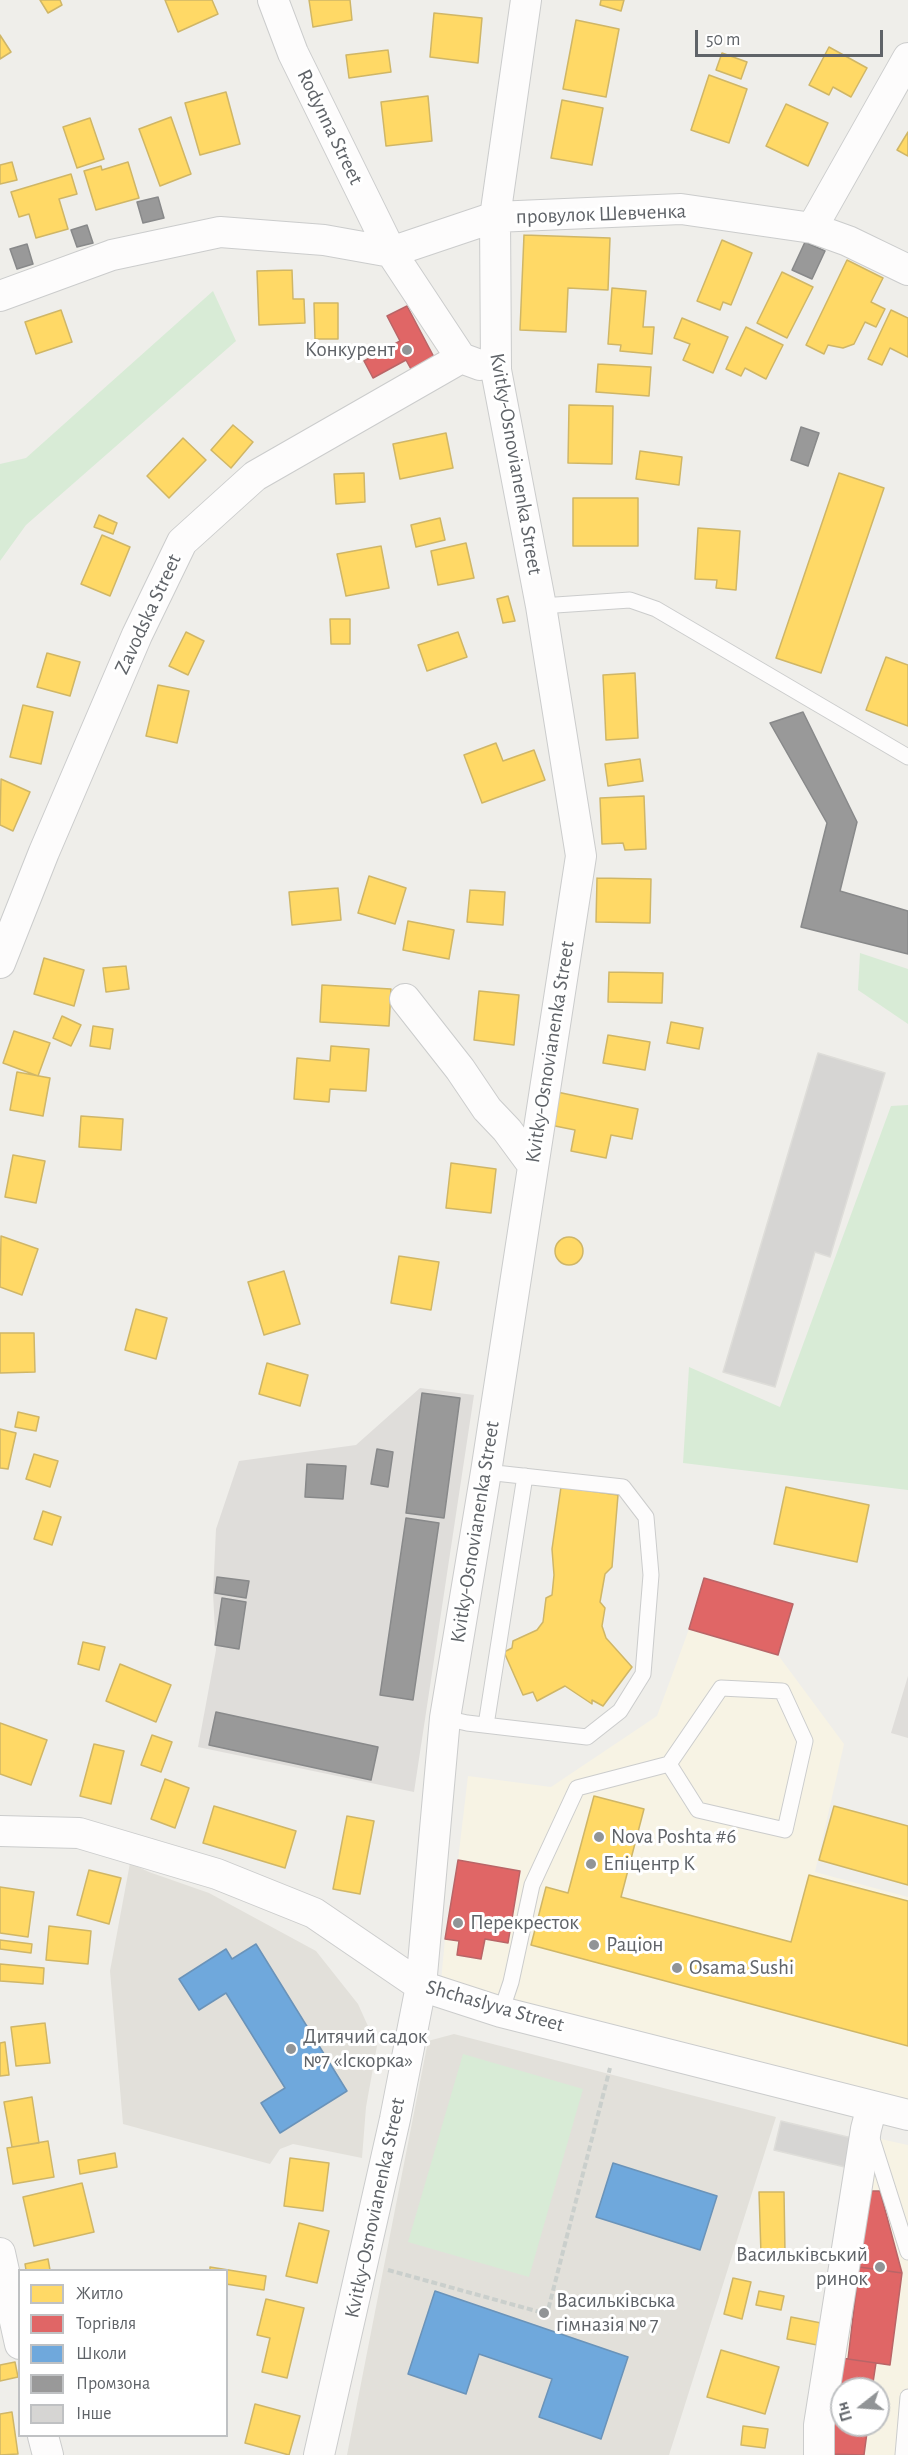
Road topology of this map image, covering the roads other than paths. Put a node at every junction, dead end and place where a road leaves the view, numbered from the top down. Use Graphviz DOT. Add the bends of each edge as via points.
graph roads {
  1 [pos="273,0"];
  2 [pos="526,0"];
  3 [pos="908,58"];
  4 [pos="495,217"];
  5 [pos="813,228"];
  6 [pos="391,252"];
  7 [pos="908,270"];
  8 [pos="0,296"];
  9 [pos="460,358"];
  10 [pos="496,370"];
  11 [pos="541,606"];
  12 [pos="908,757"];
  13 [pos="0,963"];
  14 [pos="405,999"];
  15 [pos="532,1164"];
  16 [pos="486,1472"];
  17 [pos="525,1476"];
  18 [pos="445,1718"];
  19 [pos="486,1725"];
  20 [pos="669,1764"];
  21 [pos="0,1831"];
  22 [pos="421,1986"];
  23 [pos="501,2012"];
  24 [pos="872,2106"];
  25 [pos="908,2115"];
  26 [pos="908,2252"];
  27 [pos="0,2253"];
  28 [pos="18,2335"];
  29 [pos="18,2350"];
  30 [pos="0,2355"];
  31 [pos="908,2397"];
  32 [pos="43,2437"];
  33 [pos="48,2455"];
  34 [pos="319,2455"];
  35 [pos="819,2455"];
  36 [pos="903,2455"];
  1 -- 6 [label="street, Rodynna Street" via="293,53"];
  2 -- 4 [label="street, Kvitky-Osnovianenka Street"];
  3 -- 5 [label="street"];
  4 -- 5 [label="street, провулок Шевченка" via="681,209"];
  4 -- 6 [label="street, провулок Шевченка"];
  4 -- 10 [label="street, Kvitky-Osnovianenka Street"];
  5 -- 7 [label="street, провулок Шевченка"];
  6 -- 8 [label="street" via="324,240 220,232 112,255"];
  6 -- 9 [label="street, Rodynna Street"];
  9 -- 10 [label="street"];
  9 -- 13 [label="street, Zavodska Street" via="255,476 182,542 132,646"];
  10 -- 11 [label="street, Kvitky-Osnovianenka Street"];
  11 -- 12 [label="lane" via="630,600 656,609"];
  11 -- 15 [label="street, Kvitky-Osnovianenka Street" via="581,856"];
  14 -- 15 [label="street"];
  15 -- 16 [label="street, Kvitky-Osnovianenka Street"];
  16 -- 17 [label="lane"];
  16 -- 18 [label="street, Kvitky-Osnovianenka Street"];
  17 -- 19 [label="lane"];
  17 -- 19 [label="lane" via="623,1487 646,1517 651,1575 643,1674 620,1711 587,1737"];
  18 -- 19 [label="lane"];
  18 -- 22 [label="street, Kvitky-Osnovianenka Street"];
  20 -- 20 [label="lane" via="721,1688 782,1691 805,1741 785,1830 698,1810"];
  20 -- 23 [label="lane" via="578,1788 532,1885"];
  21 -- 22 [label="street, Shchaslyva Street" via="79,1833 217,1874 314,1913"];
  22 -- 23 [label="street, Shchaslyva Street"];
  22 -- 34 [label="street, Kvitky-Osnovianenka Street"];
  23 -- 24 [label="street, Shchaslyva Street"];
  24 -- 25 [label="street, Shchaslyva Street"];
  24 -- 26 [label="lane" via="869,2129"];
  24 -- 35 [label="street" via="819,2425"];
  27 -- 28 [label="street"];
  29 -- 30 [label="street"];
  31 -- 36 [label="lane"];
  32 -- 33 [label="street"];
}
